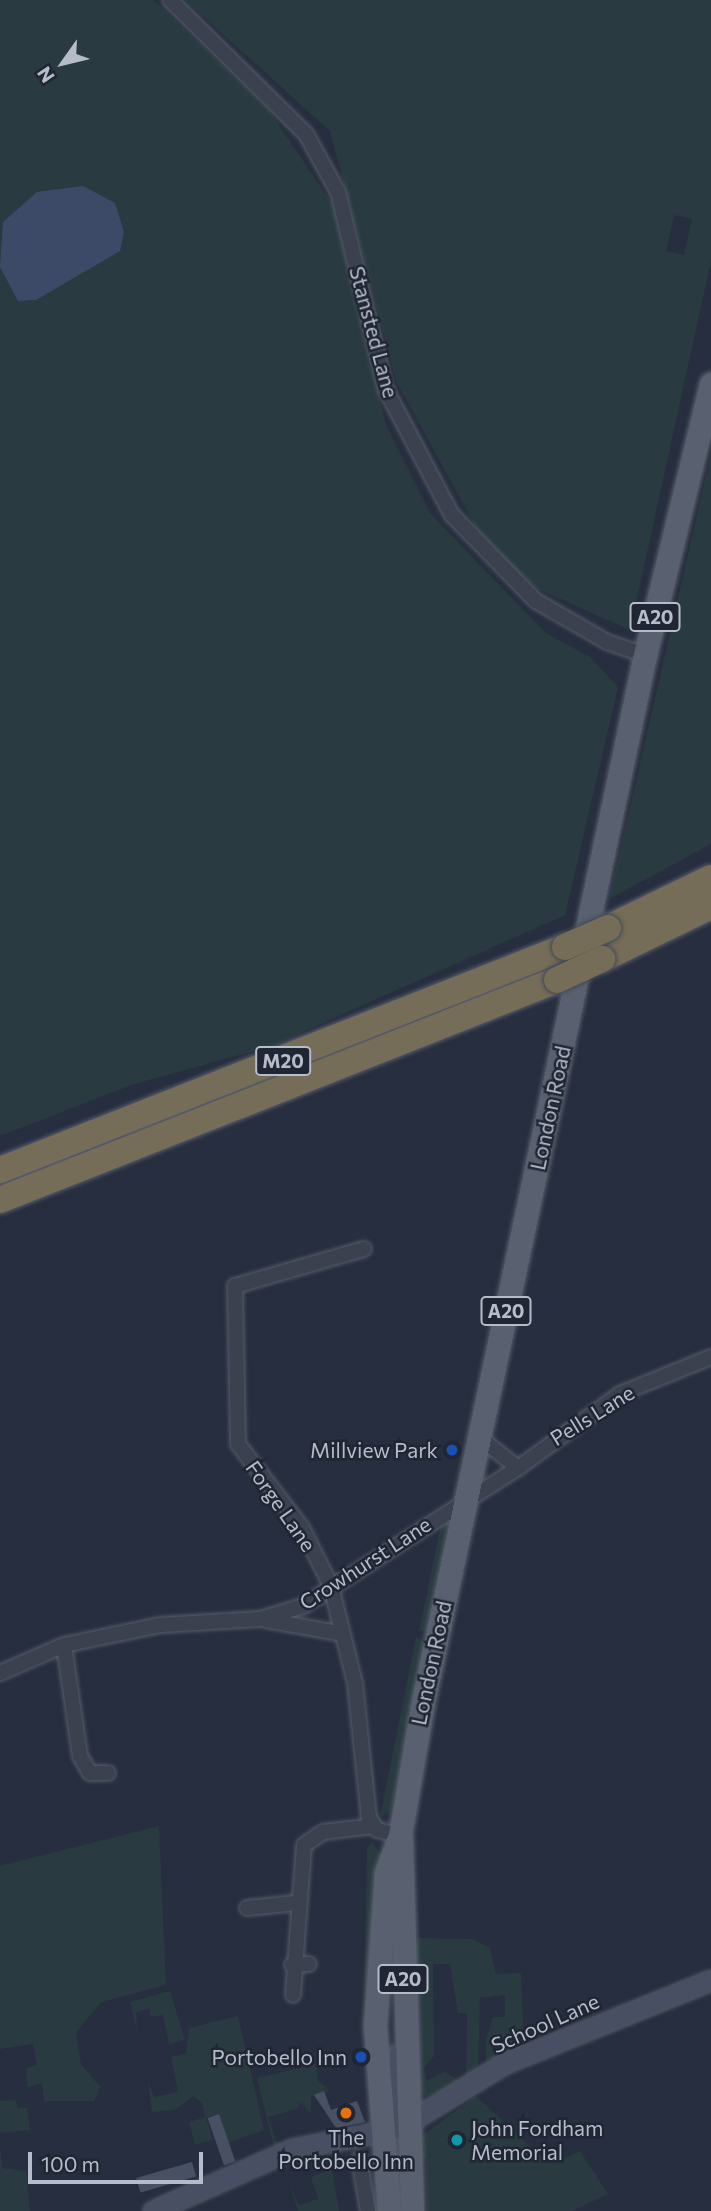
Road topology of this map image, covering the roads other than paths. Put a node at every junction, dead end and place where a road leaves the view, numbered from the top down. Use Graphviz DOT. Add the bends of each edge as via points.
graph roads {
  1 [pos="170,0"];
  2 [pos="711,384"];
  3 [pos="645,654"];
  4 [pos="711,878"];
  5 [pos="711,905"];
  6 [pos="0,1170"];
  7 [pos="0,1200"];
  8 [pos="364,1249"];
  9 [pos="711,1357"];
  10 [pos="479,1437"];
  11 [pos="518,1468"];
  12 [pos="465,1499"];
  13 [pos="331,1586"];
  14 [pos="260,1619"];
  15 [pos="343,1634"];
  16 [pos="64,1645"];
  17 [pos="0,1673"];
  18 [pos="107,1773"];
  19 [pos="373,1826"];
  20 [pos="400,1835"];
  21 [pos="296,1903"];
  22 [pos="247,1908"];
  23 [pos="309,1964"];
  24 [pos="292,1965"];
  25 [pos="711,1980"];
  26 [pos="293,1995"];
  27 [pos="393,2129"];
  28 [pos="359,2159"];
  29 [pos="153,2211"];
  30 [pos="368,2211"];
  31 [pos="392,2211"];
  32 [pos="412,2211"];
  1 -- 3 [label="street, Stansted Lane" via="306,134 338,192 386,390 452,515 536,601 607,642"];
  2 -- 3 [label="main road, London Road / A20"];
  3 -- 10 [label="main road, London Road / A20"];
  4 -- 6 [label="highway, M20, bridge" via="565,947"];
  5 -- 7 [label="highway, M20, bridge" via="557,980"];
  8 -- 13 [label="street, Forge Lane" via="235,1286 237,1444 302,1528"];
  9 -- 11 [label="street, Pells Lane" via="620,1394"];
  10 -- 11 [label="street"];
  10 -- 12 [label="main road, London Road / A20"];
  11 -- 12 [label="street, Pells Lane"];
  12 -- 13 [label="street, Crowhurst Lane"];
  12 -- 20 [label="main road, London Road / A20"];
  13 -- 14 [label="street, Crowhurst Lane" via="303,1606"];
  13 -- 15 [label="street, Forge Lane"];
  14 -- 15 [label="street, Crowhurst Lane"];
  14 -- 16 [label="street, Crowhurst Lane" via="161,1625"];
  15 -- 19 [label="street, Forge Lane"];
  16 -- 17 [label="street, Crowhurst Lane"];
  16 -- 18 [label="street" via="76,1732 90,1773"];
  19 -- 20 [label="street"];
  19 -- 21 [label="street" via="323,1832 307,1841 299,1858"];
  20 -- 27 [label="main road, London Road / A20" via="404,2028"];
  20 -- 27 [label="main road, London Road / A20" via="386,1873 377,1951"];
  21 -- 22 [label="street"];
  21 -- 24 [label="street"];
  23 -- 24 [label="street"];
  24 -- 26 [label="street"];
  25 -- 27 [label="street, School Lane" via="503,2064"];
  27 -- 29 [label="street" via="292,2149"];
  27 -- 31 [label="main road, London Road / A20"];
  27 -- 32 [label="main road, London Road / A20"];
  28 -- 30 [label="street"];
}
